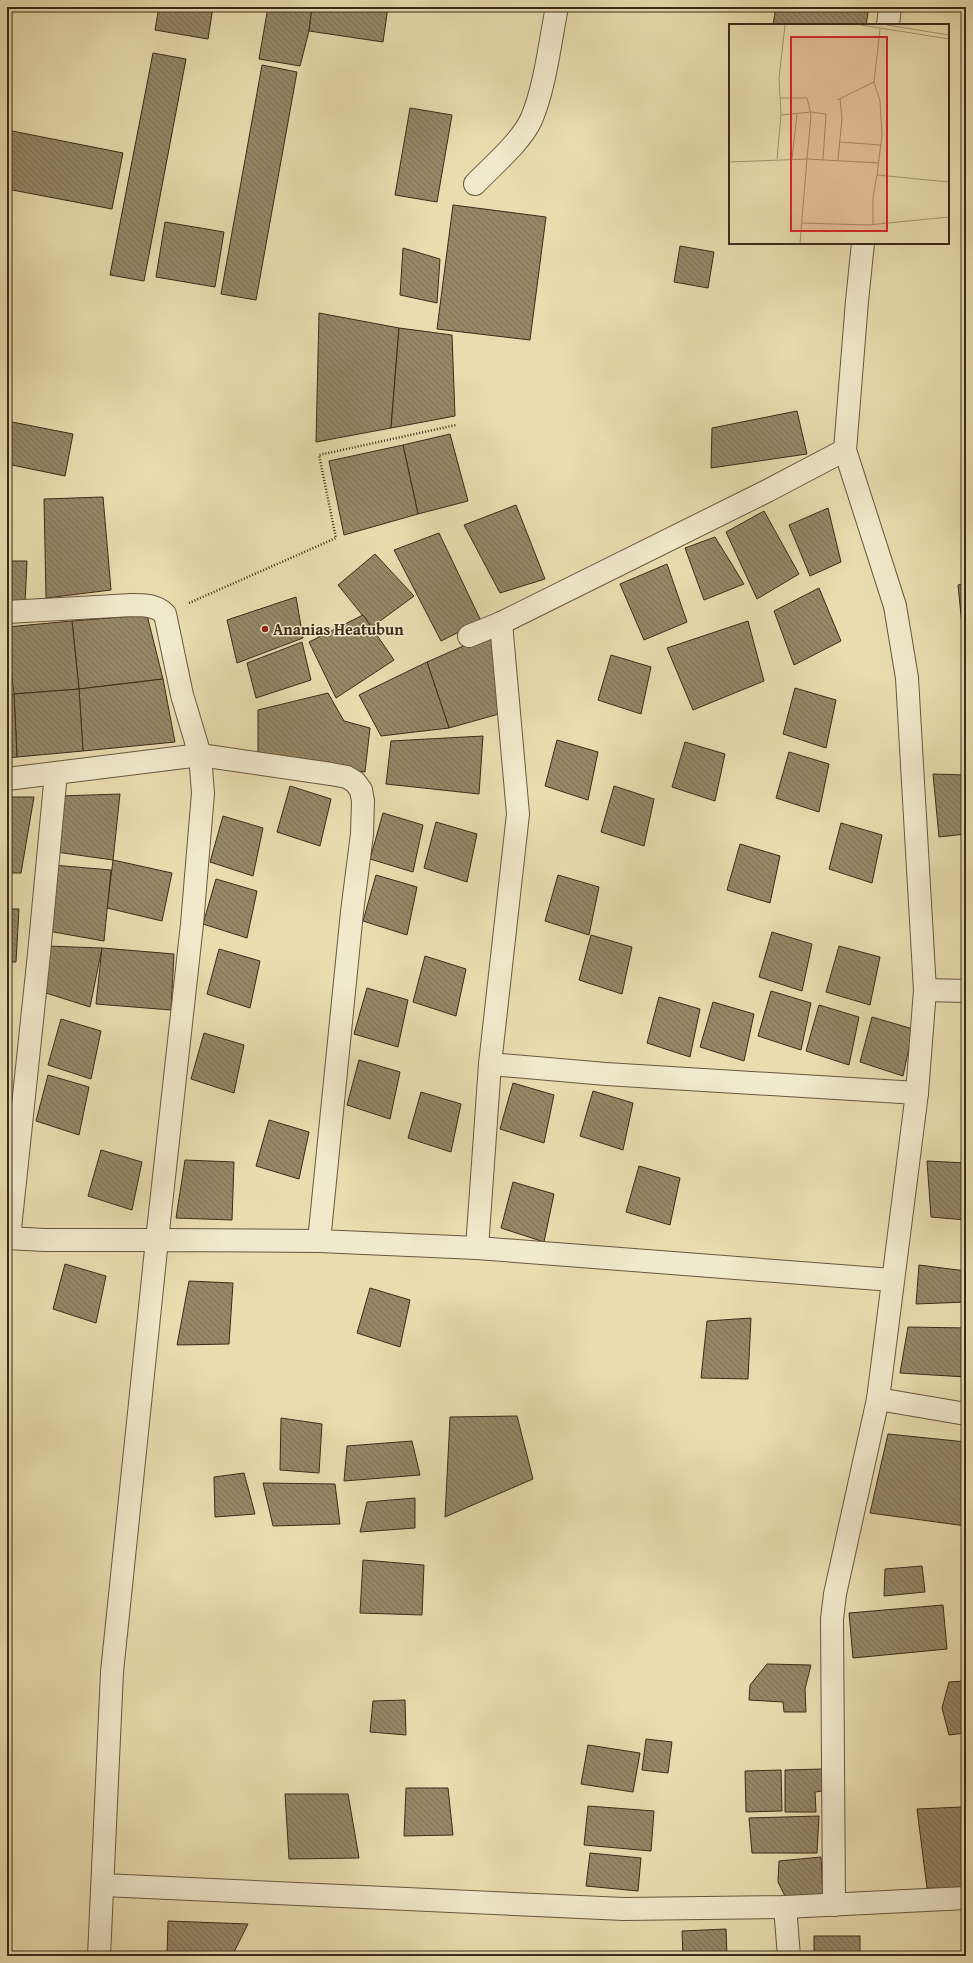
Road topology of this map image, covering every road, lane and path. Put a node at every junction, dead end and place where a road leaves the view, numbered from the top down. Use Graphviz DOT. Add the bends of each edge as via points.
graph roads {
  1 [pos="557,7"];
  2 [pos="890,7"];
  3 [pos="888,24"];
  4 [pos="475,184"];
  5 [pos="863,244"];
  6 [pos="456,425"];
  7 [pos="845,450"];
  8 [pos="7,612"];
  9 [pos="165,614"];
  10 [pos="501,623"];
  11 [pos="469,636"];
  12 [pos="200,755"];
  13 [pos="56,774"];
  14 [pos="7,778"];
  15 [pos="925,990"];
  16 [pos="966,991"];
  17 [pos="490,1064"];
  18 [pos="917,1093"];
  19 [pos="8,1238"];
  20 [pos="157,1240"];
  21 [pos="319,1241"];
  22 [pos="477,1248"];
  23 [pos="892,1280"];
  24 [pos="878,1399"];
  25 [pos="966,1414"];
  26 [pos="102,1885"];
  27 [pos="966,1898"];
  28 [pos="834,1905"];
  29 [pos="785,1907"];
  30 [pos="99,1956"];
  31 [pos="789,1956"];
  1 -- 4 [label="street" via="538,98 530,121 518,139"];
  2 -- 3 [label="street"];
  5 -- 7 [label="street"];
  6 -- 9 [label="path" via="319,455 336,538"];
  7 -- 10 [label="street"];
  7 -- 15 [label="street" via="895,606 902,641 907,678"];
  8 -- 9 [label="street" via="148,605 162,610"];
  9 -- 12 [label="street" via="182,695"];
  10 -- 11 [label="street"];
  10 -- 17 [label="street" via="518,814"];
  12 -- 13 [label="street"];
  12 -- 20 [label="street" via="203,793 201,824"];
  12 -- 21 [label="street" via="347,777 361,790 362,834"];
  13 -- 14 [label="street"];
  13 -- 19 [label="street" via="40,954"];
  15 -- 16 [label="street"];
  15 -- 18 [label="street"];
  17 -- 18 [label="street" via="606,1074"];
  17 -- 22 [label="street"];
  18 -- 23 [label="street"];
  19 -- 20 [label="street"];
  20 -- 21 [label="street"];
  20 -- 26 [label="street" via="112,1672"];
  21 -- 22 [label="street"];
  22 -- 23 [label="street"];
  23 -- 24 [label="street"];
  24 -- 25 [label="street"];
  24 -- 28 [label="street" via="835,1594 832,1619"];
  26 -- 29 [label="street" via="624,1909"];
  26 -- 30 [label="street"];
  27 -- 28 [label="street"];
  28 -- 29 [label="street"];
  29 -- 31 [label="street"];
}
